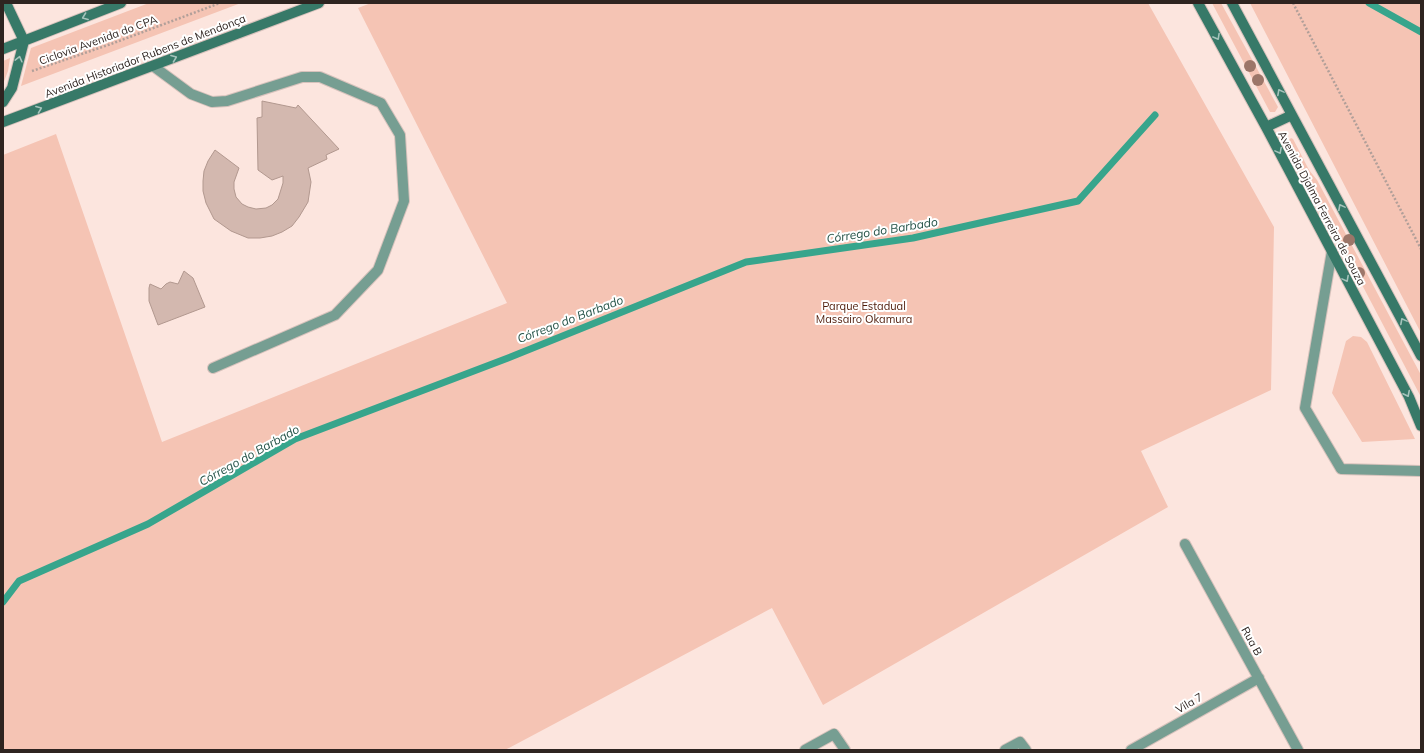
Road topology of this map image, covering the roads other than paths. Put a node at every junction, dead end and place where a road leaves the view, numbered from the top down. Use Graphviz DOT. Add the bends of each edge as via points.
graph roads {
  1 [pos="6,3"];
  2 [pos="121,3"];
  3 [pos="319,3"];
  4 [pos="1198,3"];
  5 [pos="1232,3"];
  6 [pos="24,41"];
  7 [pos="3,48"];
  8 [pos="152,66"];
  9 [pos="3,102"];
  10 [pos="1292,115"];
  11 [pos="3,122"];
  12 [pos="1266,127"];
  13 [pos="1332,251"];
  14 [pos="1421,356"];
  15 [pos="213,368"];
  16 [pos="1421,426"];
  17 [pos="1421,471"];
  18 [pos="1185,544"];
  19 [pos="1259,678"];
  20 [pos="805,750"];
  21 [pos="845,750"];
  22 [pos="1005,750"];
  23 [pos="1026,750"];
  24 [pos="1131,750"];
  25 [pos="1298,750"];
  1 -- 6 [label="main road"];
  2 -- 6 [label="main road, one-way"];
  8 -- 3 [label="main road, Avenida Historiador Rubens de Mendonça, one-way"];
  4 -- 12 [label="main road, Avenida Djalma Ferreira de Souza, one-way"];
  10 -- 5 [label="main road, Avenida Djalma Ferreira de Souza, one-way"];
  6 -- 7 [label="main road"];
  9 -- 6 [label="main road, one-way" via="12,88"];
  11 -- 8 [label="main road, Avenida Historiador Rubens de Mendonça, one-way"];
  8 -- 15 [label="street" via="191,94 212,102 227,101 302,77 320,77 381,102 400,135 404,201 378,270 335,315"];
  10 -- 12 [label="main road"];
  14 -- 10 [label="main road, Avenida Djalma Ferreira de Souza, one-way"];
  12 -- 13 [label="main road, Avenida Djalma Ferreira de Souza, one-way"];
  13 -- 16 [label="main road, Avenida Djalma Ferreira de Souza, one-way" via="1409,397"];
  13 -- 17 [label="street" via="1305,408 1341,469"];
  18 -- 19 [label="street, Rua B"];
  19 -- 24 [label="street, Vila 7"];
  19 -- 25 [label="street, Rua B"];
  20 -- 21 [label="street" via="834,734"];
  22 -- 23 [label="street" via="1020,742"];
}
